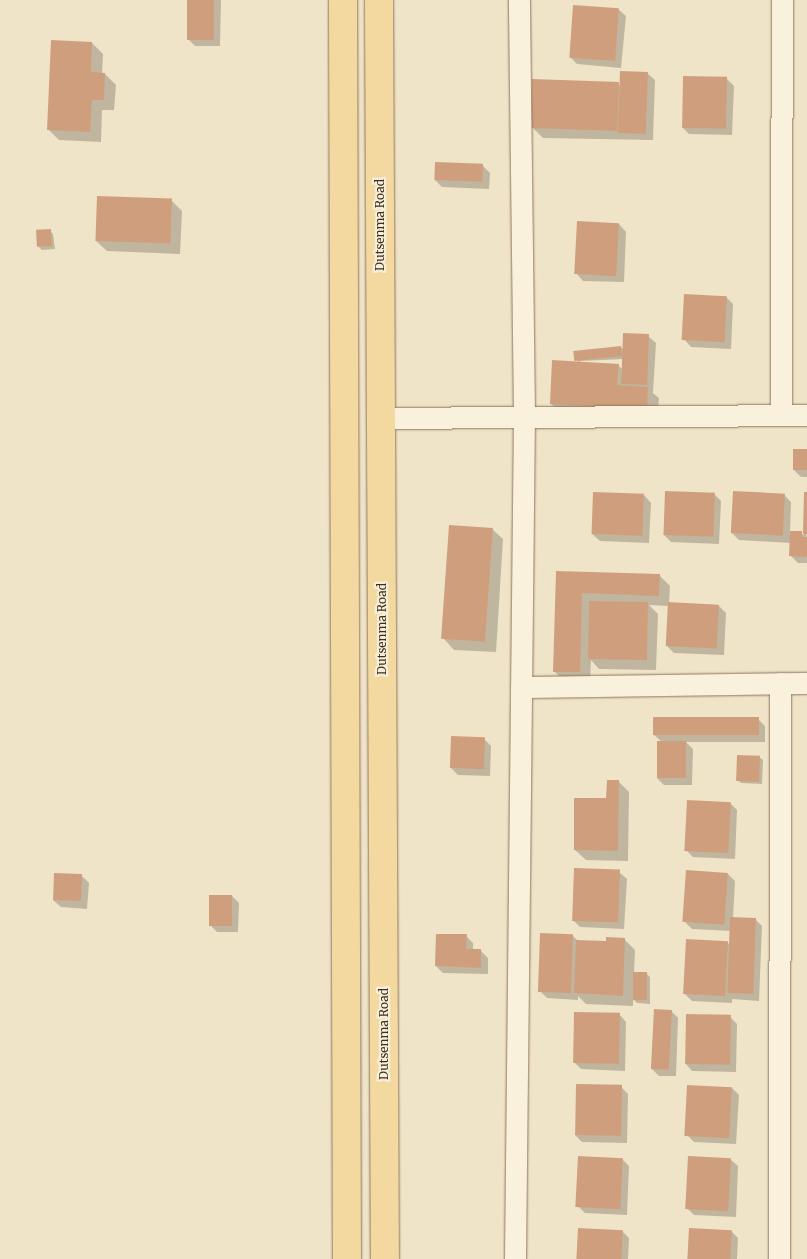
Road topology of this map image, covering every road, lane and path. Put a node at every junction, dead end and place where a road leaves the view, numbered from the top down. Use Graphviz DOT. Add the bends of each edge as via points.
graph roads {
  1 [pos="343,0"];
  2 [pos="378,0"];
  3 [pos="520,0"];
  4 [pos="782,0"];
  5 [pos="781,415"];
  6 [pos="807,415"];
  7 [pos="524,416"];
  8 [pos="381,418"];
  9 [pos="780,683"];
  10 [pos="807,683"];
  11 [pos="521,687"];
  12 [pos="347,1259"];
  13 [pos="385,1259"];
  14 [pos="515,1259"];
  15 [pos="779,1259"];
  1 -- 12 [label="main road"];
  2 -- 8 [label="main road, Dutsenma Road"];
  3 -- 7 [label="street"];
  4 -- 5 [label="street"];
  5 -- 6 [label="street"];
  5 -- 7 [label="street"];
  7 -- 8 [label="street"];
  7 -- 11 [label="street"];
  8 -- 13 [label="main road, Dutsenma Road"];
  9 -- 10 [label="street"];
  9 -- 11 [label="street"];
  9 -- 15 [label="street"];
  11 -- 14 [label="street"];
}
